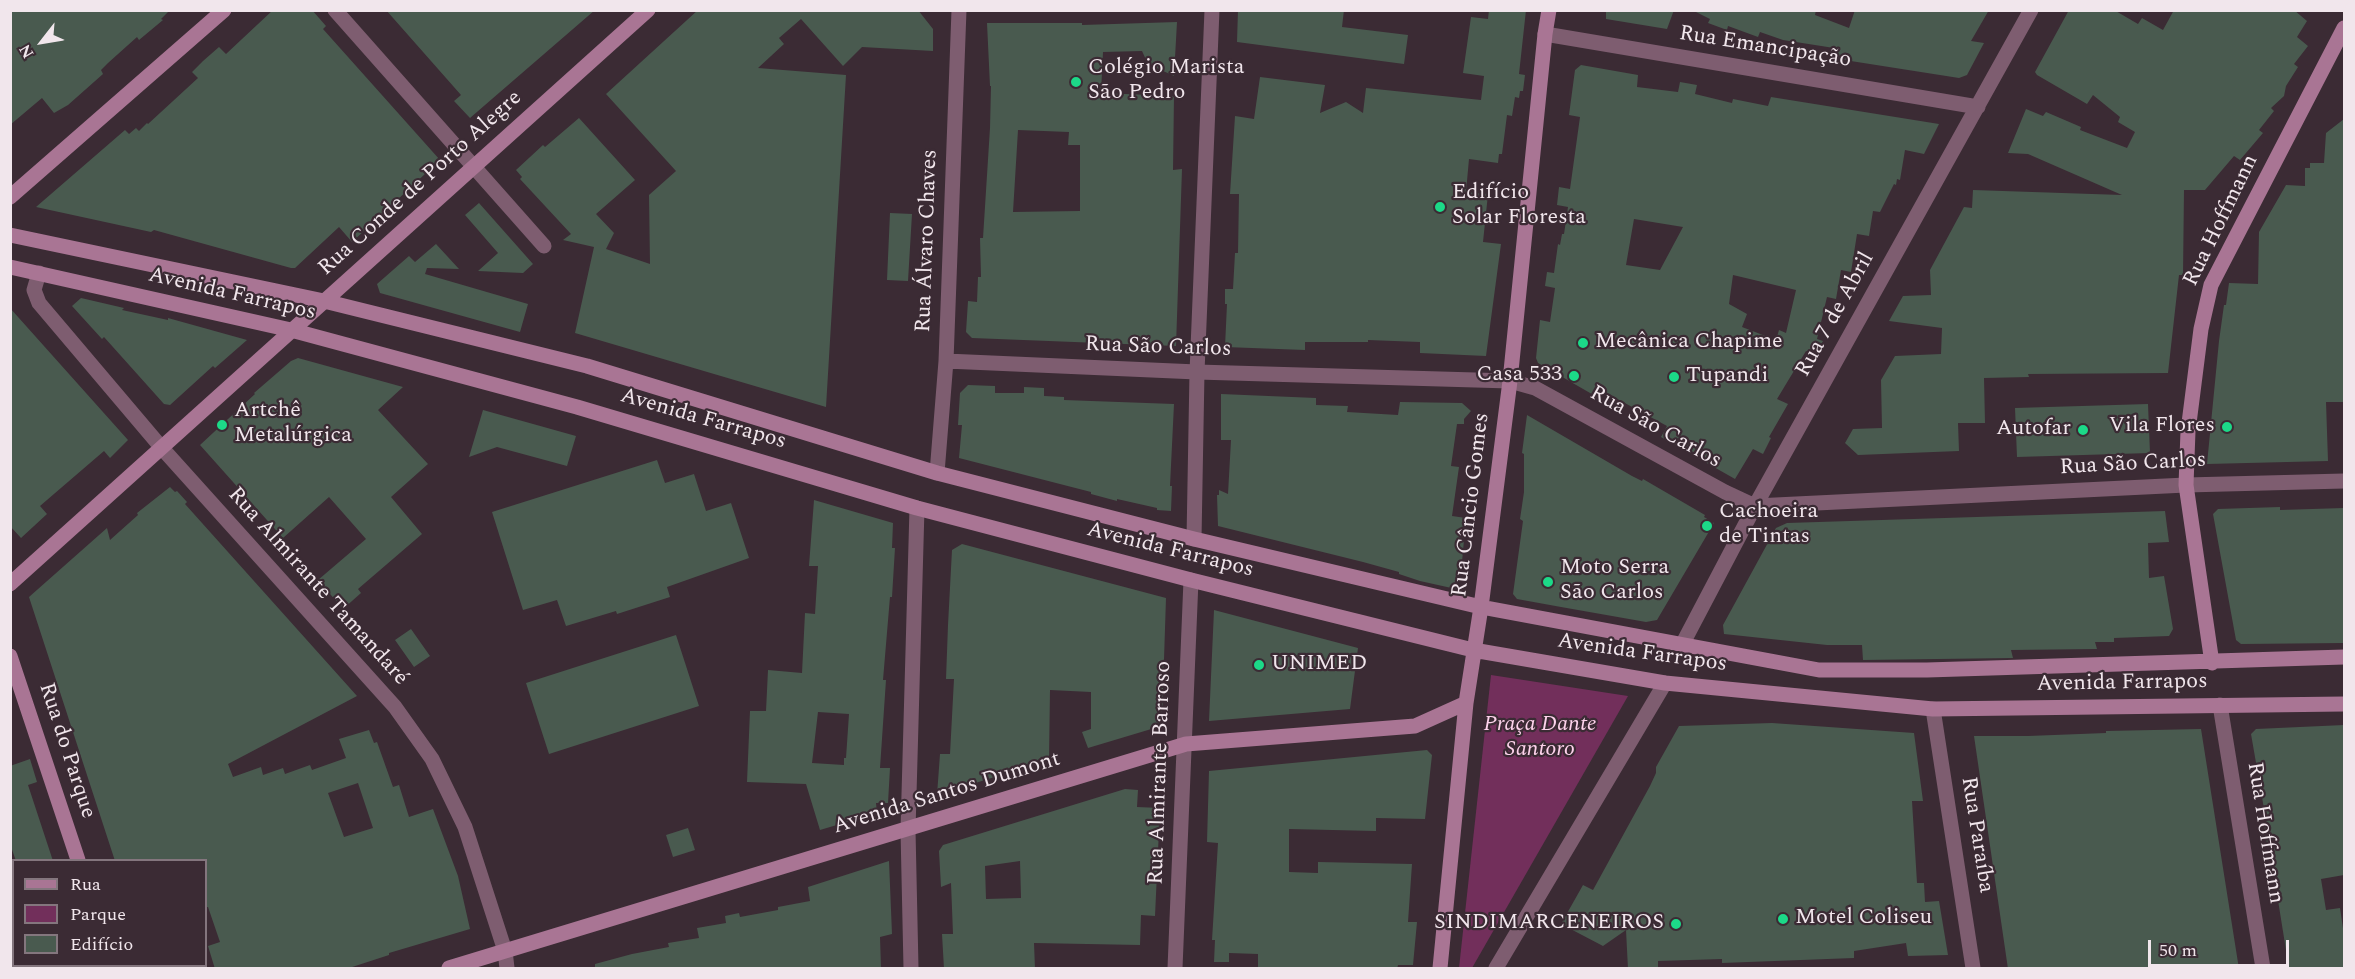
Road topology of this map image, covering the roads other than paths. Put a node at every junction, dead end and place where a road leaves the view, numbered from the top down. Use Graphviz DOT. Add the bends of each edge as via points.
graph roads {
  1 [pos="224,10"];
  2 [pos="335,10"];
  3 [pos="648,10"];
  4 [pos="959,10"];
  5 [pos="1212,10"];
  6 [pos="1550,10"];
  7 [pos="2031,10"];
  8 [pos="2344,28"];
  9 [pos="1545,34"];
  10 [pos="1978,107"];
  11 [pos="474,167"];
  12 [pos="10,197"];
  13 [pos="10,235"];
  14 [pos="544,246"];
  15 [pos="10,267"];
  16 [pos="39,273"];
  17 [pos="324,300"];
  18 [pos="291,330"];
  19 [pos="946,361"];
  20 [pos="1197,372"];
  21 [pos="1510,381"];
  22 [pos="161,447"];
  23 [pos="937,473"];
  24 [pos="2344,481"];
  25 [pos="2186,485"];
  26 [pos="1755,506"];
  27 [pos="917,508"];
  28 [pos="1194,539"];
  29 [pos="1191,580"];
  30 [pos="10,584"];
  31 [pos="1481,607"];
  32 [pos="1683,643"];
  33 [pos="1473,650"];
  34 [pos="10,656"];
  35 [pos="2344,657"];
  36 [pos="2212,663"];
  37 [pos="1665,683"];
  38 [pos="1466,703"];
  39 [pos="2344,704"];
  40 [pos="2220,705"];
  41 [pos="1933,709"];
  42 [pos="1186,744"];
  43 [pos="908,830"];
  44 [pos="77,859"];
  45 [pos="505,951"];
  46 [pos="449,969"];
  47 [pos="507,969"];
  48 [pos="911,969"];
  49 [pos="1175,969"];
  50 [pos="1440,969"];
  51 [pos="1496,969"];
  52 [pos="1973,969"];
  53 [pos="2264,969"];
  1 -- 12 [label="main road"];
  2 -- 11 [label="street"];
  3 -- 11 [label="main road, Rua Conde de Porto Alegre"];
  4 -- 19 [label="street, Rua Álvaro Chaves"];
  5 -- 20 [label="street"];
  6 -- 9 [label="main road, Rua Câncio Gomes"];
  7 -- 10 [label="street, Rua 7 de Abril"];
  8 -- 25 [label="main road, Rua Hoffmann" via="2211,285 2194,375"];
  9 -- 10 [label="street, Rua Emancipação"];
  9 -- 21 [label="main road, Rua Câncio Gomes"];
  10 -- 26 [label="street, Rua 7 de Abril"];
  11 -- 14 [label="street"];
  11 -- 17 [label="main road, Rua Conde de Porto Alegre"];
  13 -- 17 [label="main road, Avenida Farrapos"];
  15 -- 16 [label="main road, Avenida Farrapos"];
  16 -- 18 [label="main road, Avenida Farrapos"];
  16 -- 22 [label="street, Rua Almirante Tamandaré" via="34,290 39,303"];
  17 -- 18 [label="main road, Rua Conde de Porto Alegre"];
  17 -- 23 [label="main road, Avenida Farrapos" via="586,366"];
  18 -- 22 [label="main road, Rua Conde de Porto Alegre"];
  18 -- 27 [label="main road, Avenida Farrapos" via="577,407"];
  19 -- 20 [label="street, Rua São Carlos"];
  19 -- 23 [label="street, Rua Álvaro Chaves"];
  20 -- 21 [label="street, Rua São Carlos"];
  20 -- 28 [label="street"];
  21 -- 26 [label="street, Rua São Carlos" via="1535,388"];
  21 -- 31 [label="main road, Rua Câncio Gomes"];
  22 -- 30 [label="main road, Rua Conde de Porto Alegre"];
  22 -- 45 [label="street, Rua Almirante Tamandaré" via="395,707 432,759 465,827"];
  23 -- 28 [label="main road, Avenida Farrapos"];
  24 -- 25 [label="street, Rua São Carlos"];
  25 -- 26 [label="street, Rua São Carlos"];
  25 -- 36 [label="main road, Rua Hoffmann"];
  26 -- 32 [label="street, Rua 7 de Abril"];
  27 -- 29 [label="main road, Avenida Farrapos"];
  27 -- 43 [label="street"];
  28 -- 31 [label="main road, Avenida Farrapos"];
  29 -- 33 [label="main road, Avenida Farrapos"];
  29 -- 42 [label="street, Rua Almirante Barroso"];
  31 -- 32 [label="main road, Avenida Farrapos"];
  31 -- 33 [label="main road, Rua Câncio Gomes"];
  32 -- 36 [label="main road, Avenida Farrapos" via="1819,670"];
  33 -- 37 [label="main road, Avenida Farrapos"];
  33 -- 38 [label="main road, Rua Câncio Gomes"];
  34 -- 44 [label="main road, Rua do Parque"];
  35 -- 36 [label="main road, Avenida Farrapos"];
  37 -- 41 [label="main road, Avenida Farrapos"];
  37 -- 51 [label="street"];
  38 -- 42 [label="main road, Avenida Santos Dumont" via="1415,726"];
  38 -- 50 [label="main road, Rua Câncio Gomes"];
  39 -- 40 [label="main road, Avenida Farrapos"];
  40 -- 41 [label="main road, Avenida Farrapos"];
  40 -- 53 [label="street, Rua Hoffmann"];
  41 -- 52 [label="street, Rua Paraíba"];
  42 -- 43 [label="main road, Avenida Santos Dumont"];
  42 -- 49 [label="street, Rua Almirante Barroso"];
  43 -- 45 [label="main road, Avenida Santos Dumont"];
  43 -- 48 [label="street"];
  45 -- 46 [label="main road, Avenida Santos Dumont"];
  45 -- 47 [label="street, Rua Almirante Tamandaré"];
}
